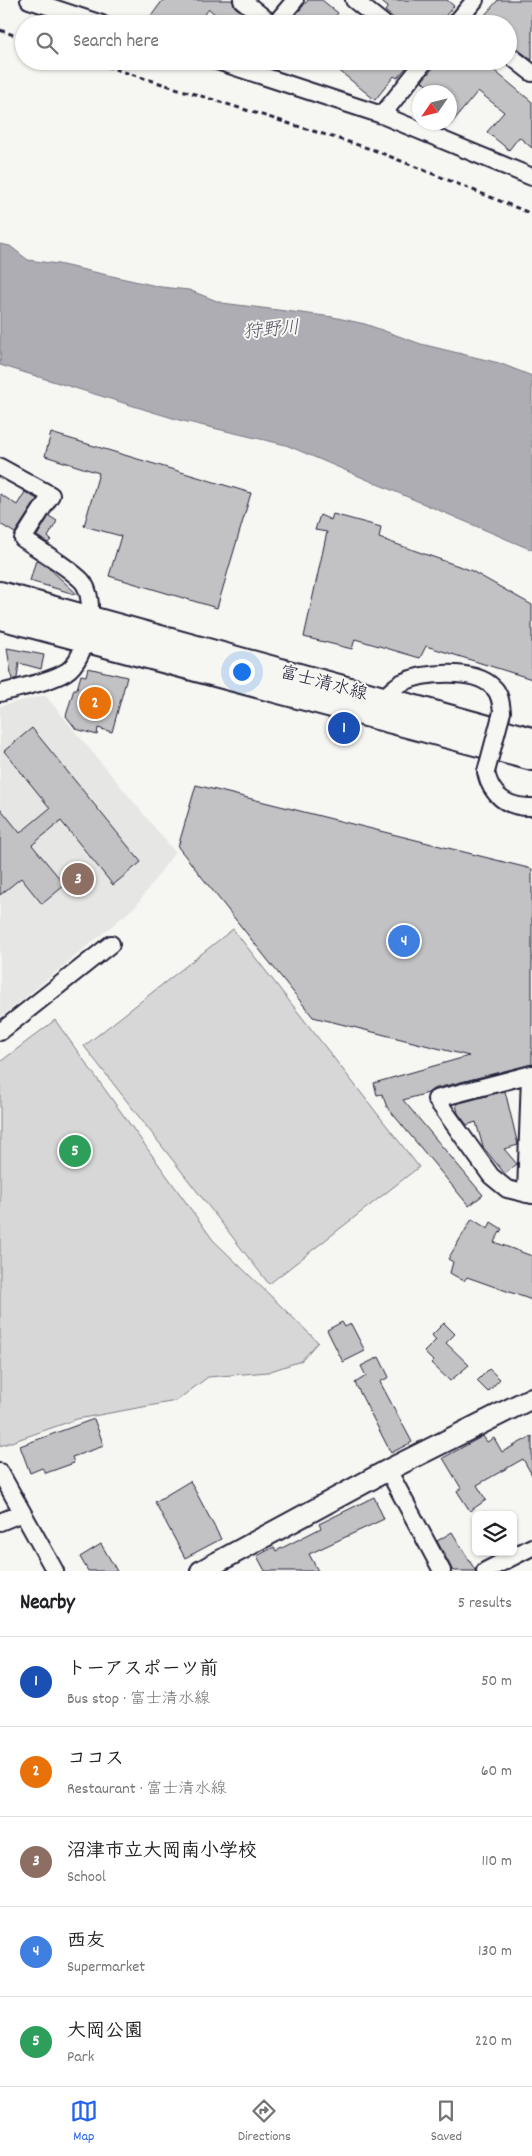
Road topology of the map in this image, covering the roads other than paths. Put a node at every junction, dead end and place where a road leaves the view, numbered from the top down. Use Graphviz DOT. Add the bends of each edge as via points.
graph roads {
  1 [pos="242,0"];
  2 [pos="294,0"];
  3 [pos="354,0"];
  4 [pos="475,0"];
  5 [pos="37,1"];
  6 [pos="77,15"];
  7 [pos="261,15"];
  8 [pos="281,15"];
  9 [pos="373,15"];
  10 [pos="466,15"];
  11 [pos="517,61"];
  12 [pos="244,70"];
  13 [pos="418,70"];
  14 [pos="532,73"];
  15 [pos="382,116"];
  16 [pos="532,177"];
  17 [pos="0,467"];
  18 [pos="0,594"];
  19 [pos="0,617"];
  20 [pos="87,630"];
  21 [pos="0,693"];
  22 [pos="383,698"];
  23 [pos="532,740"];
  24 [pos="532,758"];
  25 [pos="532,807"];
  26 [pos="111,944"];
  27 [pos="0,1032"];
  28 [pos="531,1075"];
  29 [pos="529,1195"];
  30 [pos="532,1398"];
  31 [pos="388,1470"];
  32 [pos="0,1472"];
  33 [pos="22,1513"];
  34 [pos="0,1522"];
  35 [pos="532,1546"];
  36 [pos="55,1571"];
  37 [pos="201,1571"];
  38 [pos="442,1571"];
  39 [pos="485,1571"];
  1 -- 7 [label="street"];
  2 -- 8 [label="street"];
  3 -- 9 [label="street"];
  4 -- 10 [label="street"];
  5 -- 6 [label="street"];
  11 -- 14 [label="street"];
  12 -- 15 [label="street"];
  13 -- 15 [label="street"];
  15 -- 16 [label="street"];
  17 -- 20 [label="street" via="51,495 23,538 81,580 89,594"];
  18 -- 20 [label="main road, 富士清水線"];
  19 -- 20 [label="main road, 富士清水線"];
  20 -- 21 [label="street" via="78,658 65,672"];
  20 -- 22 [label="main road, 富士清水線"];
  20 -- 24 [label="main road, 富士清水線"];
  22 -- 23 [label="main road, 富士清水線"];
  22 -- 25 [label="street, bridge" via="401,683 444,674 471,675 494,687 502,712 486,772 493,790 502,800"];
  26 -- 27 [label="street"];
  28 -- 29 [label="street"];
  28 -- 29 [label="street" via="436,1099 491,1176 507,1189"];
  30 -- 31 [label="street"];
  31 -- 37 [label="street"];
  31 -- 38 [label="street"];
  32 -- 33 [label="street"];
  33 -- 34 [label="street"];
  33 -- 36 [label="street"];
  35 -- 39 [label="street"];
}
